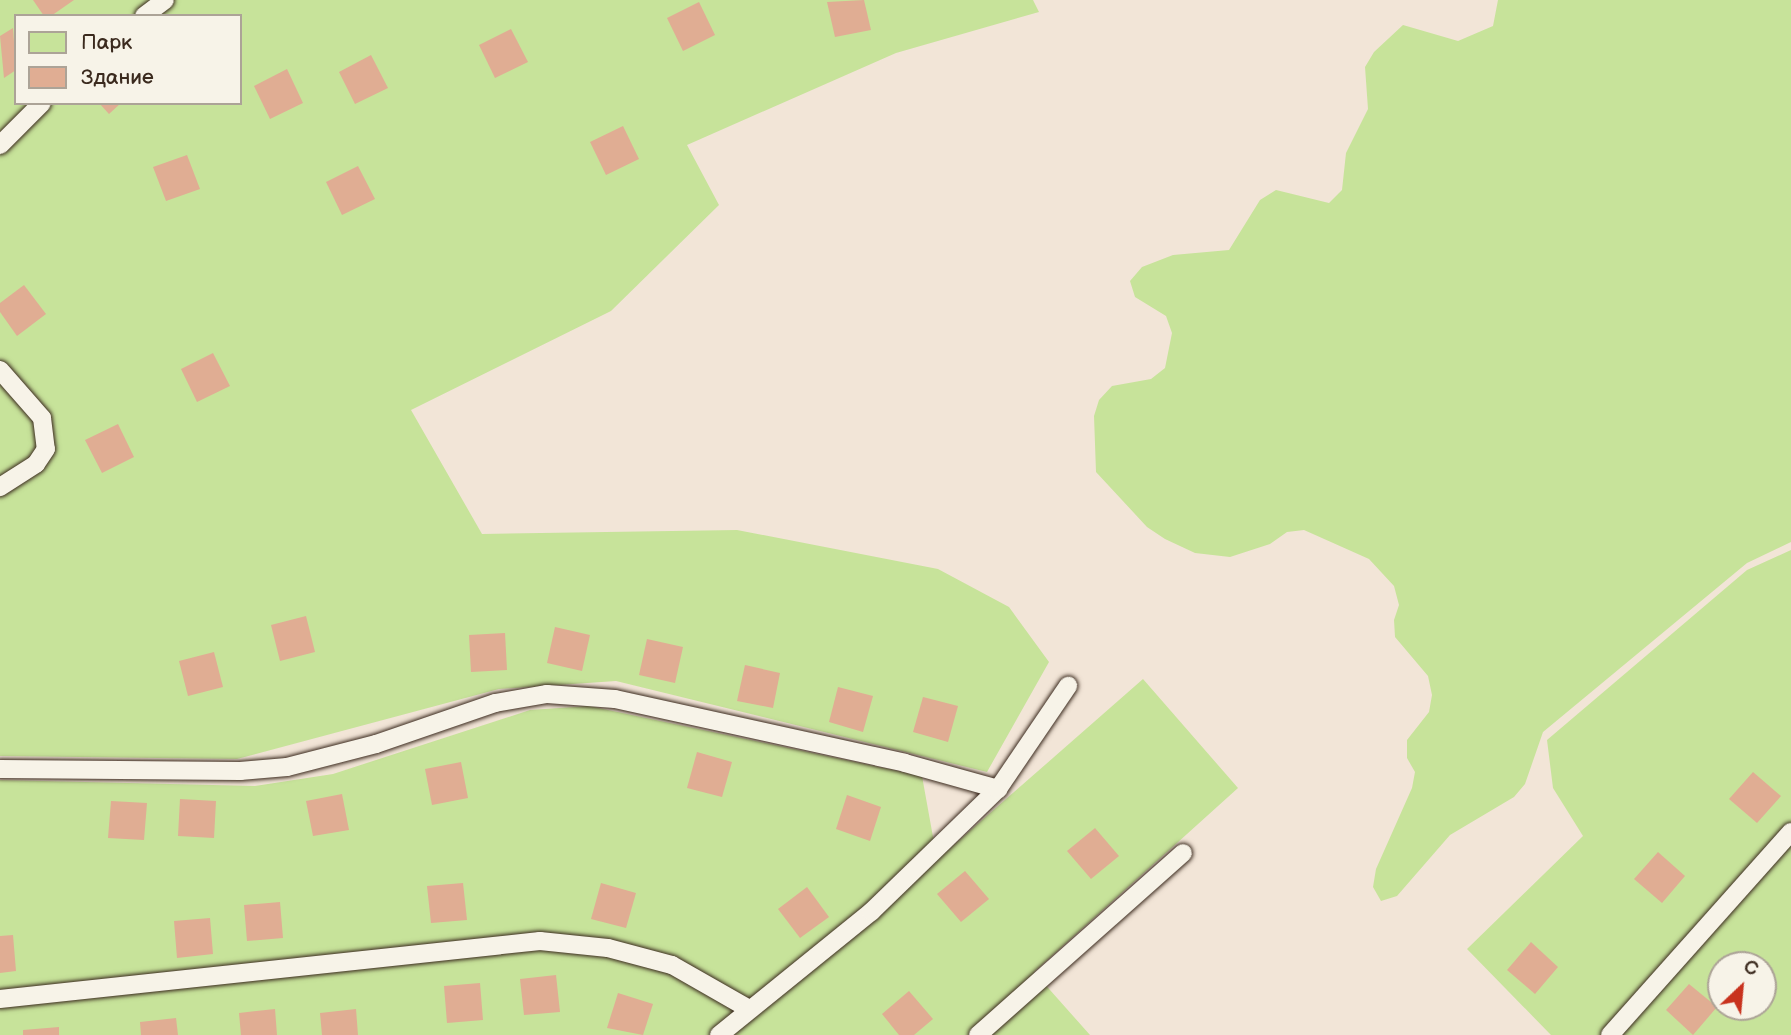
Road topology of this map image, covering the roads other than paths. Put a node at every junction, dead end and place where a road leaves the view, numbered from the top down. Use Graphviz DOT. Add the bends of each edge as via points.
graph roads {
  1 [pos="165,0"];
  2 [pos="147,14"];
  3 [pos="40,105"];
  4 [pos="0,145"];
  5 [pos="0,370"];
  6 [pos="0,487"];
  7 [pos="1069,686"];
  8 [pos="0,769"];
  9 [pos="998,789"];
  10 [pos="1791,832"];
  11 [pos="1183,853"];
  12 [pos="0,999"];
  13 [pos="749,1009"];
  14 [pos="719,1035"];
  15 [pos="978,1035"];
  16 [pos="1610,1035"];
  1 -- 2 [label="lane"];
  3 -- 4 [label="lane"];
  5 -- 6 [label="lane" via="42,418 46,449 36,464"];
  7 -- 9 [label="lane"];
  8 -- 9 [label="lane" via="240,771 287,767 376,744 495,703 547,694 615,699 905,763"];
  9 -- 13 [label="lane" via="871,912"];
  10 -- 16 [label="lane"];
  11 -- 15 [label="lane"];
  12 -- 13 [label="lane" via="540,941 608,948 672,965"];
  13 -- 14 [label="lane"];
}
